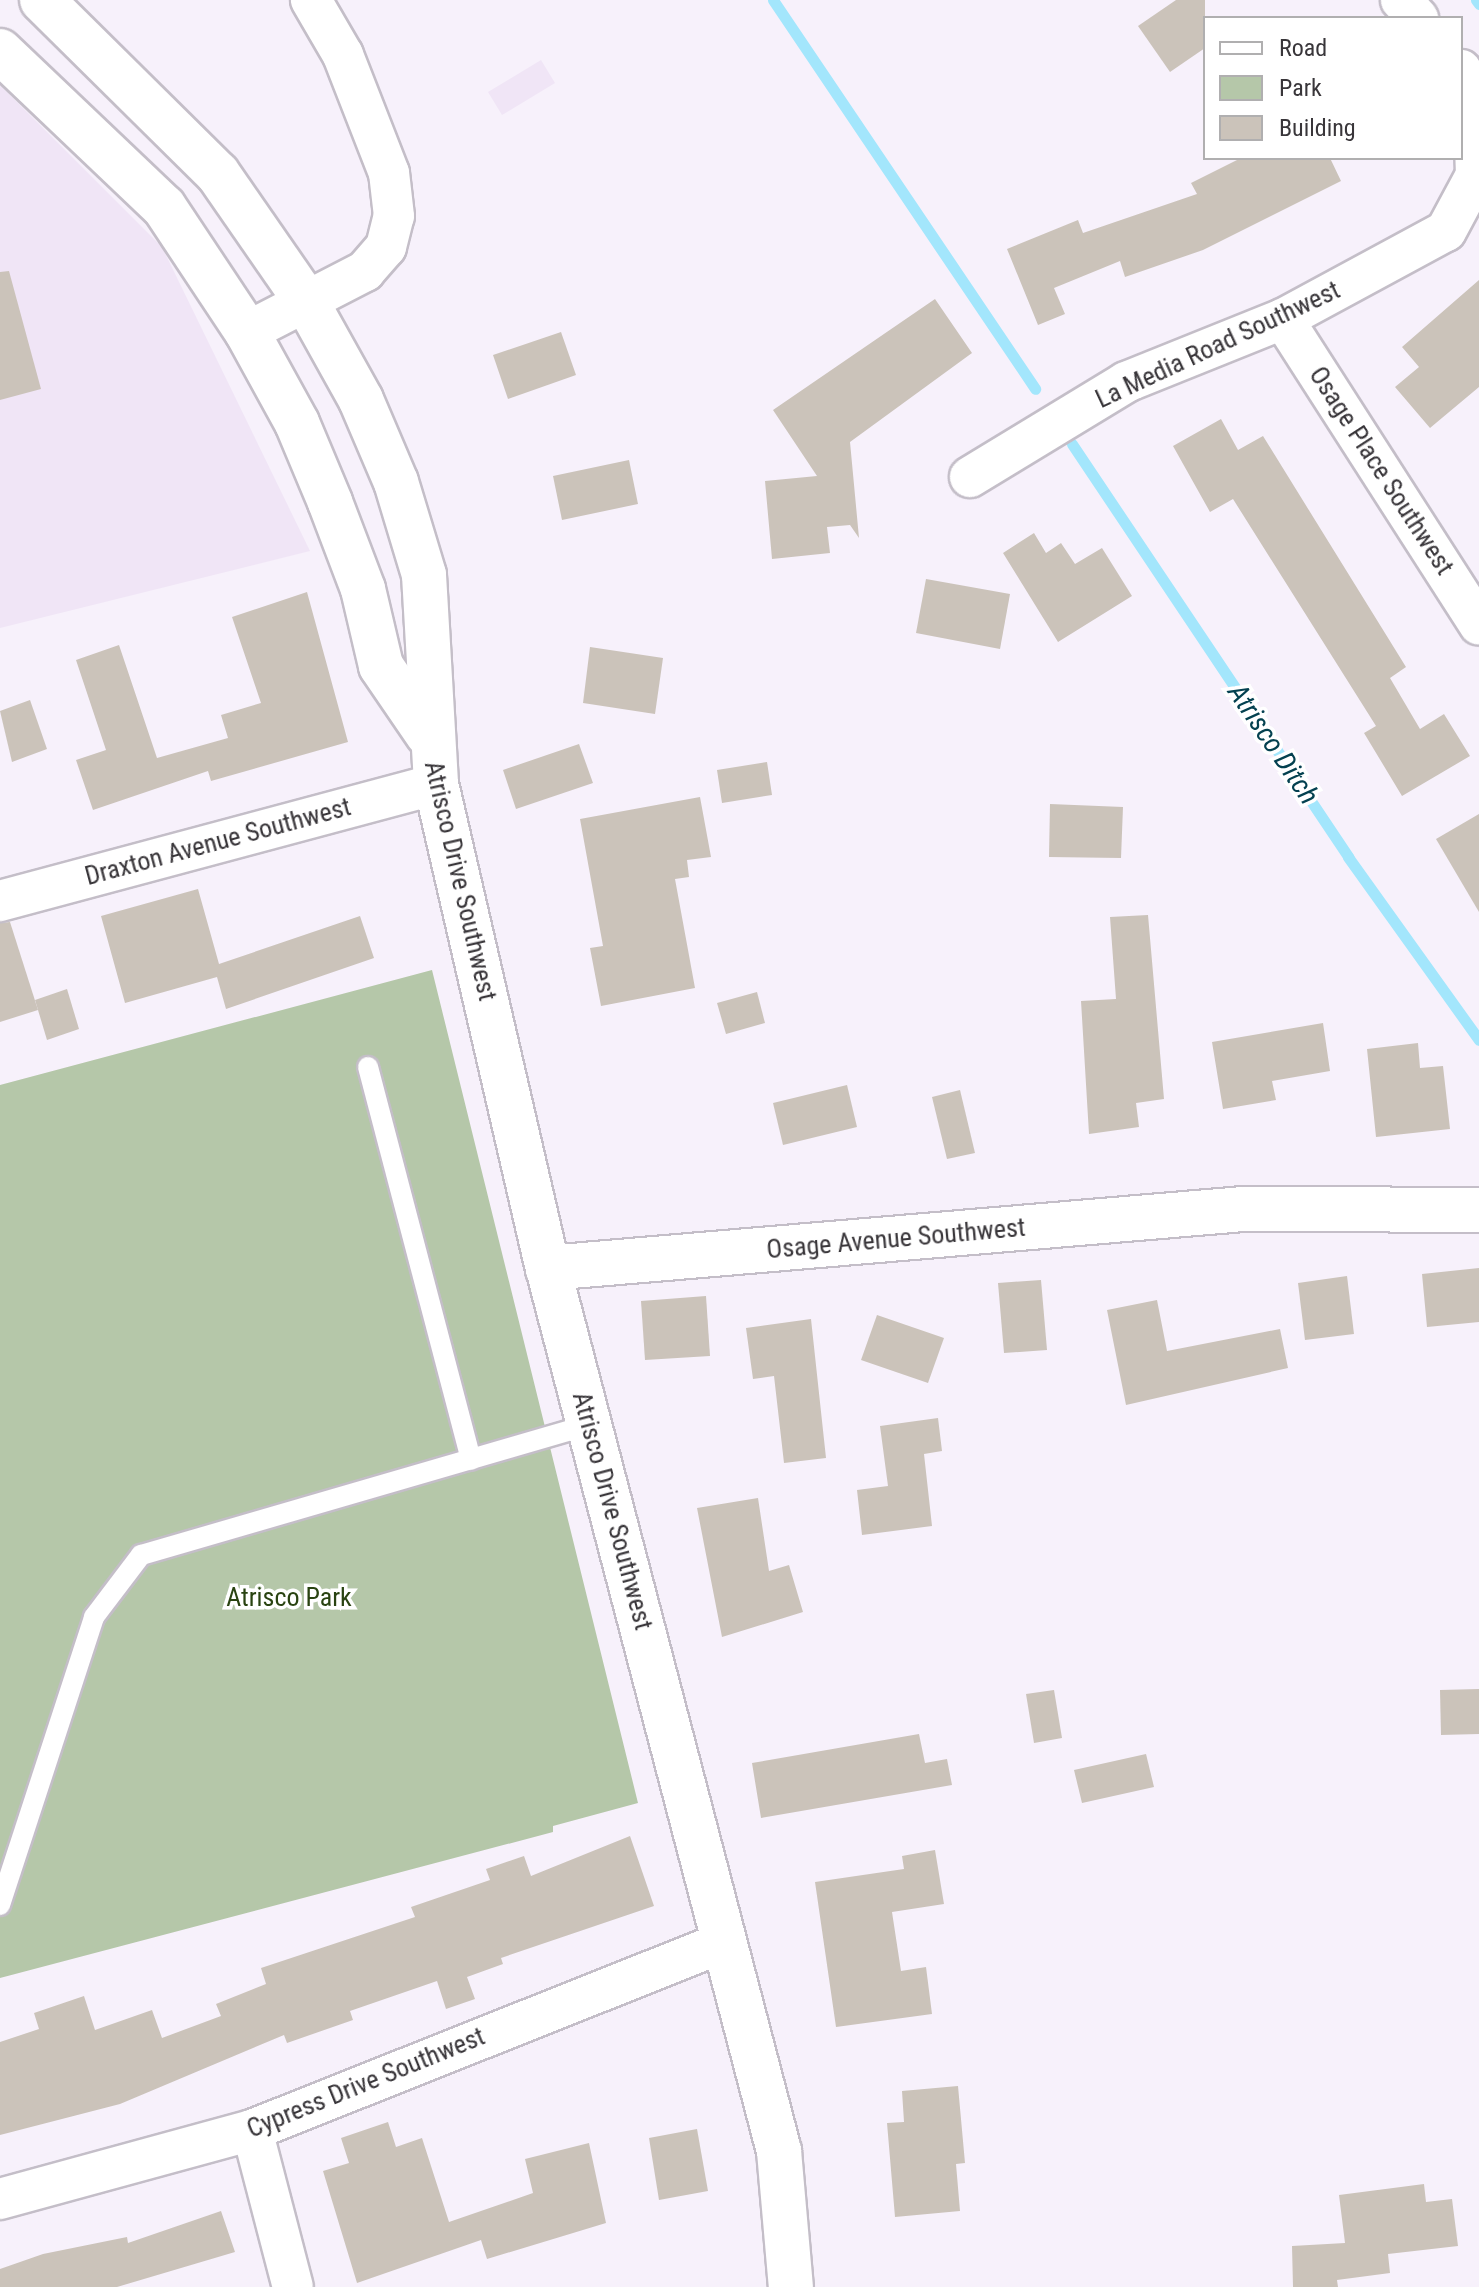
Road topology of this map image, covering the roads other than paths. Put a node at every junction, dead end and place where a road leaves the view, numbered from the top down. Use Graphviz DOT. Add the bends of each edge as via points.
graph roads {
  1 [pos="42,0"];
  2 [pos="311,0"];
  3 [pos="1401,0"];
  4 [pos="1416,16"];
  5 [pos="0,51"];
  6 [pos="1463,77"];
  7 [pos="306,301"];
  8 [pos="1283,319"];
  9 [pos="247,332"];
  10 [pos="970,477"];
  11 [pos="1479,624"];
  12 [pos="428,735"];
  13 [pos="436,784"];
  14 [pos="0,901"];
  15 [pos="368,1067"];
  16 [pos="1479,1210"];
  17 [pos="548,1268"];
  18 [pos="589,1425"];
  19 [pos="471,1460"];
  20 [pos="0,1905"];
  21 [pos="724,1942"];
  22 [pos="252,2130"];
  23 [pos="0,2199"];
  24 [pos="293,2287"];
  25 [pos="791,2287"];
  1 -- 7 [label="main road, Atrisco Drive Southwest" via="218,174"];
  2 -- 7 [label="street" via="343,55 389,173 394,216 386,247 365,271"];
  3 -- 4 [label="street"];
  5 -- 9 [label="main road, Atrisco Drive Southwest" via="164,207"];
  6 -- 8 [label="street, La Media Road Southwest" via="1474,115 1476,175 1446,231"];
  7 -- 9 [label="street"];
  7 -- 12 [label="main road, Atrisco Drive Southwest" via="361,400 396,482 424,575 433,655"];
  8 -- 10 [label="street, La Media Road Southwest" via="1126,382"];
  8 -- 11 [label="street, Osage Place Southwest"];
  9 -- 12 [label="main road, Atrisco Drive Southwest" via="297,423 330,502 363,589 381,666"];
  12 -- 13 [label="main road, Atrisco Drive Southwest"];
  13 -- 14 [label="street, Draxton Avenue Southwest"];
  13 -- 17 [label="main road, Atrisco Drive Southwest"];
  15 -- 19 [label="lane"];
  16 -- 17 [label="main road, Osage Avenue Southwest" via="1244,1209"];
  17 -- 18 [label="main road, Atrisco Drive Southwest"];
  18 -- 19 [label="lane"];
  18 -- 21 [label="main road, Atrisco Drive Southwest"];
  19 -- 20 [label="lane" via="141,1555 94,1617"];
  21 -- 22 [label="street, Cypress Drive Southwest"];
  21 -- 25 [label="main road, Atrisco Drive Southwest" via="779,2151"];
  22 -- 23 [label="street, Cypress Drive Southwest"];
  22 -- 24 [label="street"];
}
